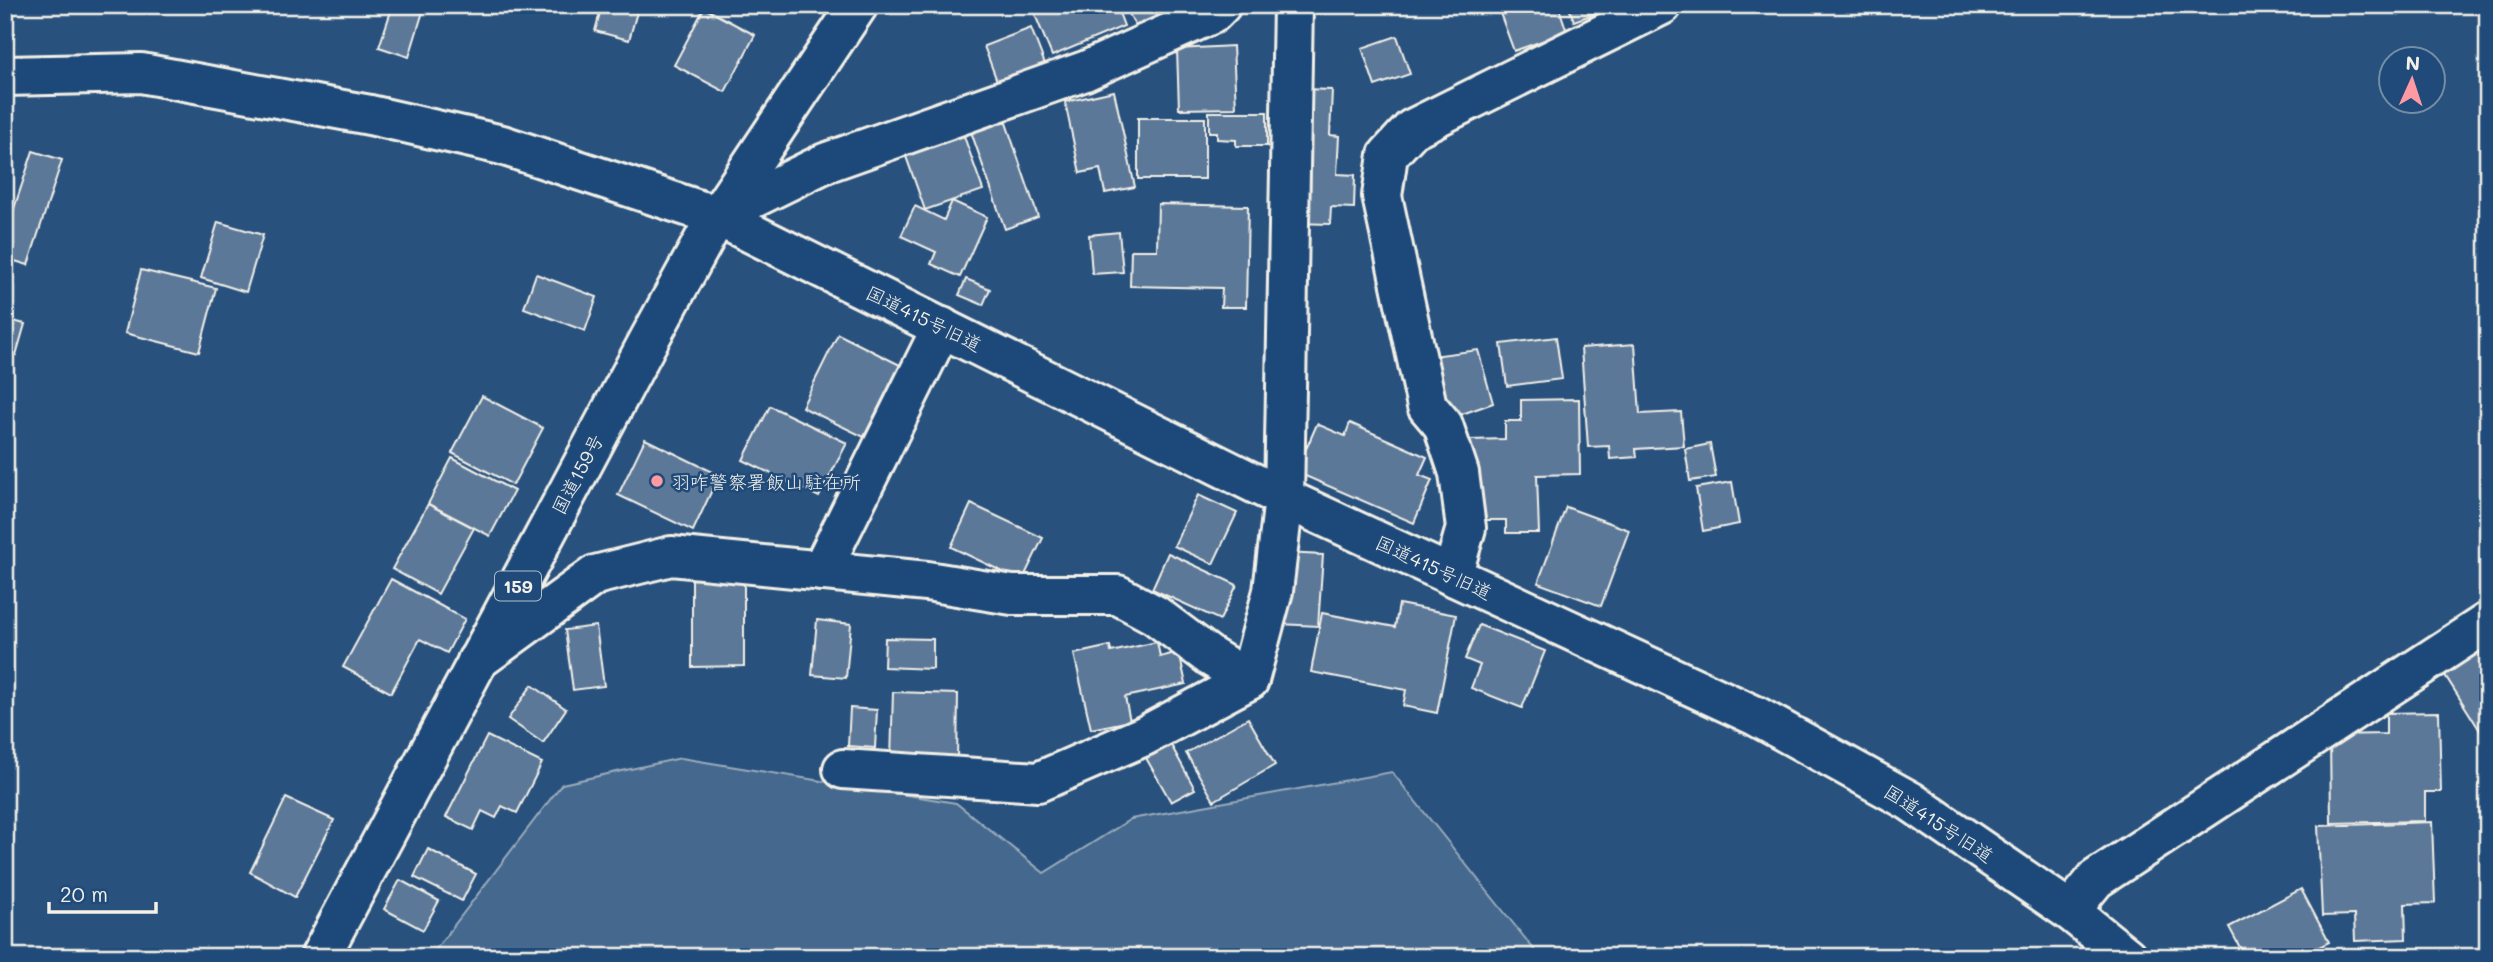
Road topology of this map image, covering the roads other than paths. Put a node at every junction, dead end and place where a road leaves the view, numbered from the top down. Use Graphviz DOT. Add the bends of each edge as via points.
graph roads {
  1 [pos="858,5"];
  2 [pos="1221,5"];
  3 [pos="1293,5"];
  4 [pos="1662,5"];
  5 [pos="5,76"];
  6 [pos="717,216"];
  7 [pos="942,327"];
  8 [pos="1284,498"];
  9 [pos="821,571"];
  10 [pos="1452,576"];
  11 [pos="2488,622"];
  12 [pos="477,661"];
  13 [pos="1249,680"];
  14 [pos="843,769"];
  15 [pos="2070,911"];
  16 [pos="320,957"];
  17 [pos="2127,957"];
  1 -- 6 [label="main road, 国道159号 / 159"];
  2 -- 6 [label="main road" via="1212,14 1085,71 825,163"];
  3 -- 8 [label="main road"];
  4 -- 10 [label="main road" via="1412,129 1388,155 1382,195 1424,393 1427,406 1443,425 1459,473 1466,528"];
  5 -- 6 [label="main road, 国道415号旧道" via="141,74 370,115 502,145"];
  6 -- 7 [label="main road, 国道415号旧道"];
  6 -- 12 [label="main road, 国道159号 / 159"];
  7 -- 8 [label="main road, 国道415号旧道"];
  7 -- 9 [label="main road"];
  8 -- 10 [label="main road, 国道415号旧道"];
  8 -- 13 [label="main road" via="1273,591"];
  9 -- 12 [label="main road" via="671,556 595,575"];
  9 -- 13 [label="main road" via="1012,595 1118,595"];
  10 -- 15 [label="main road, 国道415号旧道" via="1756,716 1910,801"];
  11 -- 15 [label="main road" via="2096,879"];
  12 -- 16 [label="main road, 国道159号 / 159"];
  13 -- 14 [label="main road" via="1144,736 1038,782"];
  15 -- 17 [label="main road, 国道415号旧道"];
}
